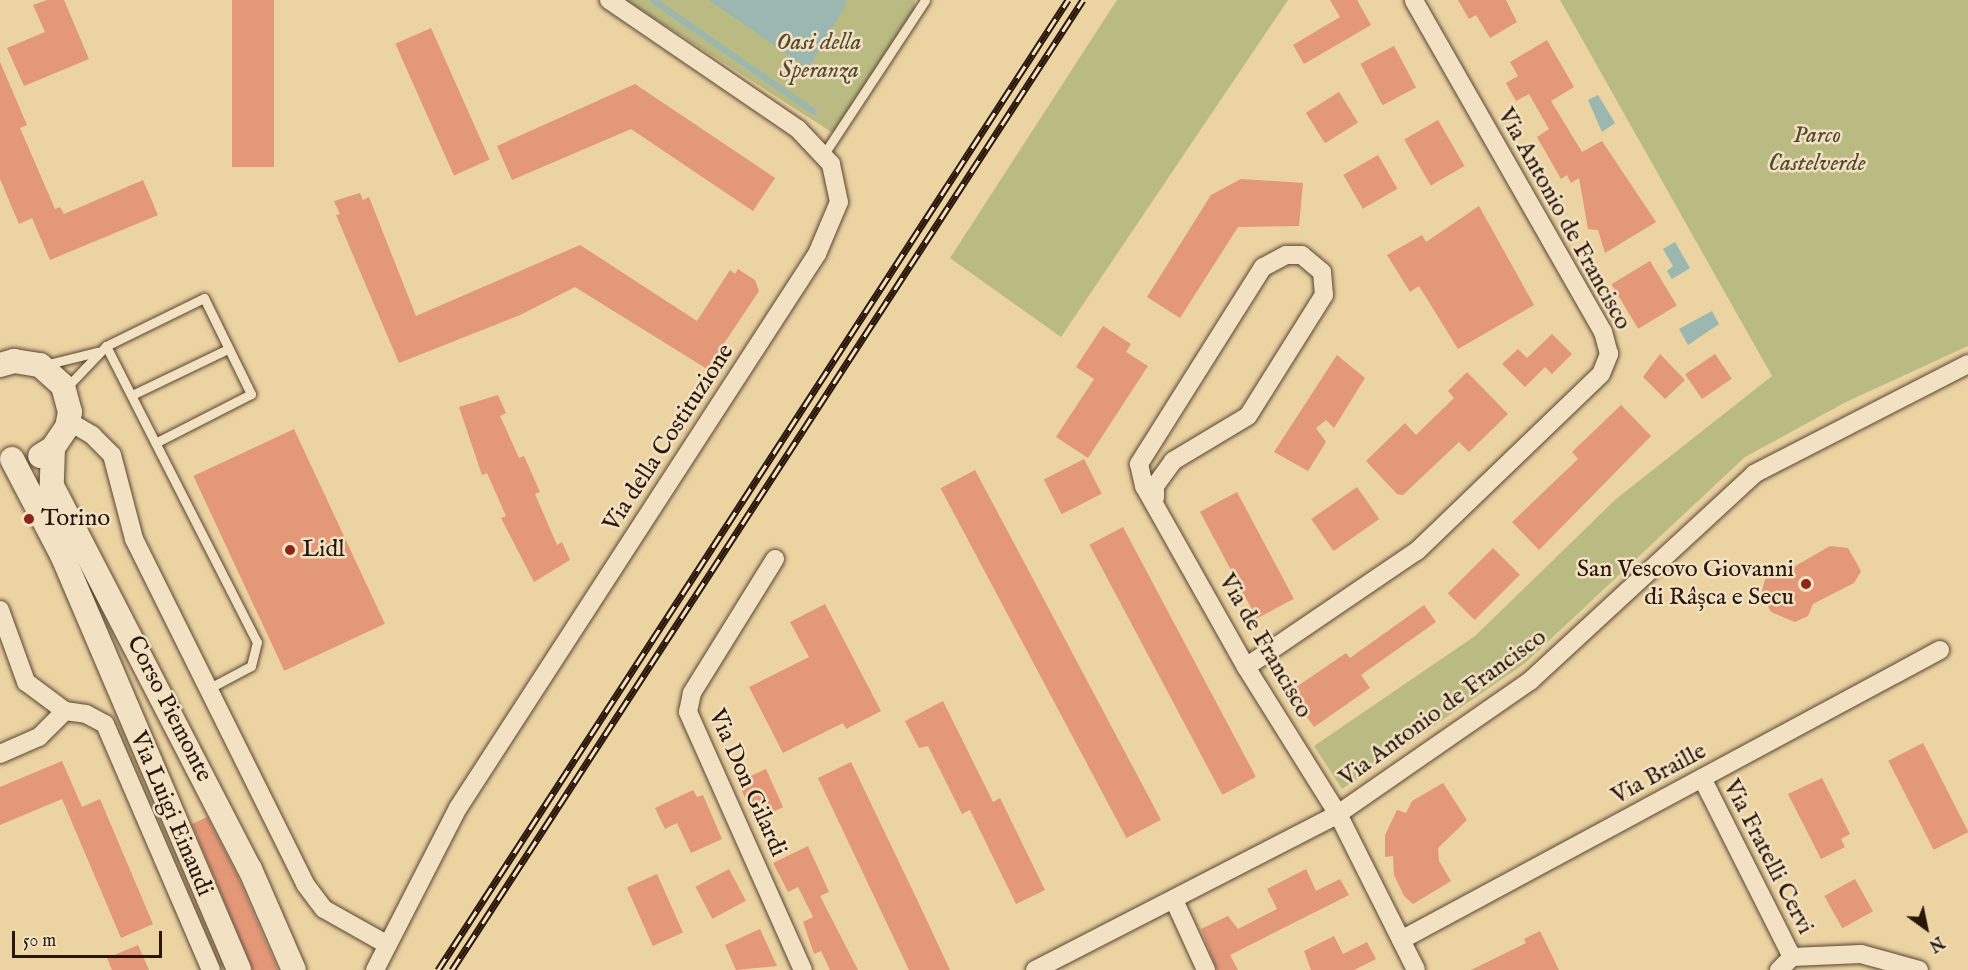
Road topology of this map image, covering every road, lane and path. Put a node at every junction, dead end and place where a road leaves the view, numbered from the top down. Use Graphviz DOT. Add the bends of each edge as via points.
graph roads {
  1 [pos="609,0"];
  2 [pos="925,0"];
  3 [pos="1414,0"];
  4 [pos="824,154"];
  5 [pos="106,346"];
  6 [pos="228,349"];
  7 [pos="97,352"];
  8 [pos="5,356"];
  9 [pos="1968,364"];
  10 [pos="40,365"];
  11 [pos="65,390"];
  12 [pos="134,394"];
  13 [pos="68,421"];
  14 [pos="157,442"];
  15 [pos="52,448"];
  16 [pos="6,457"];
  17 [pos="1155,498"];
  18 [pos="775,559"];
  19 [pos="0,610"];
  20 [pos="1940,650"];
  21 [pos="1246,667"];
  22 [pos="208,688"];
  23 [pos="65,711"];
  24 [pos="0,754"];
  25 [pos="1702,778"];
  26 [pos="1338,814"];
  27 [pos="1174,900"];
  28 [pos="1401,940"];
  29 [pos="386,944"];
  30 [pos="1785,964"];
  31 [pos="211,970"];
  32 [pos="239,970"];
  33 [pos="294,970"];
  34 [pos="375,970"];
  35 [pos="804,970"];
  36 [pos="1035,970"];
  37 [pos="1206,970"];
  38 [pos="1416,970"];
  39 [pos="1919,970"];
  1 -- 4 [label="street, Via della Costituzione" via="798,129"];
  2 -- 4 [label="lane"];
  3 -- 21 [label="street, Via Antonio de Francisco" via="1603,332 1609,354 1601,374 1417,551"];
  4 -- 29 [label="street, Via della Costituzione" via="837,183 839,202 822,245 458,808"];
  5 -- 6 [label="lane" via="204,298"];
  5 -- 7 [label="lane"];
  5 -- 12 [label="lane"];
  6 -- 12 [label="lane"];
  6 -- 14 [label="lane" via="251,394"];
  7 -- 10 [label="lane"];
  7 -- 11 [label="lane"];
  8 -- 10 [label="main road"];
  9 -- 26 [label="street, Via Antonio de Francisco" via="1754,474 1530,681"];
  10 -- 11 [label="main road"];
  11 -- 13 [label="main road"];
  12 -- 14 [label="lane"];
  13 -- 15 [label="main road"];
  13 -- 22 [label="street" via="92,435 112,455 134,539"];
  14 -- 22 [label="lane" via="257,642 250,666"];
  15 -- 16 [label="main road" via="37,457"];
  15 -- 33 [label="main road, Corso Piemonte" via="52,486 250,868"];
  16 -- 32 [label="main road, Corso Piemonte" via="28,482"];
  17 -- 17 [label="street, Via de Francisco" via="1155,486 1173,461 1248,416 1324,295 1322,272 1302,255 1286,255 1263,267 1141,458 1144,486"];
  17 -- 21 [label="street, Via de Francisco"];
  18 -- 35 [label="street, Via Don Gilardi" via="692,693 688,712"];
  19 -- 23 [label="street, Via Luigi Einaudi" via="26,682 37,695"];
  20 -- 25 [label="street, Via Braille"];
  21 -- 26 [label="street, Via de Francisco"];
  22 -- 29 [label="street" via="315,898 335,917"];
  23 -- 24 [label="street" via="39,737"];
  23 -- 31 [label="street, Via Luigi Einaudi" via="86,714 105,724 113,736"];
  25 -- 28 [label="street, Via Braille"];
  25 -- 30 [label="street, Via Fratelli Cervi"];
  26 -- 27 [label="street, Via Antonio de Francisco"];
  26 -- 28 [label="street, Via de Francisco"];
  27 -- 36 [label="street, Via Antonio de Francisco"];
  27 -- 37 [label="street"];
  28 -- 38 [label="street, Via de Francisco"];
  29 -- 34 [label="street, Via della Costituzione"];
  30 -- 39 [label="street, Via Fratelli Cervi" via="1861,954"];
}
